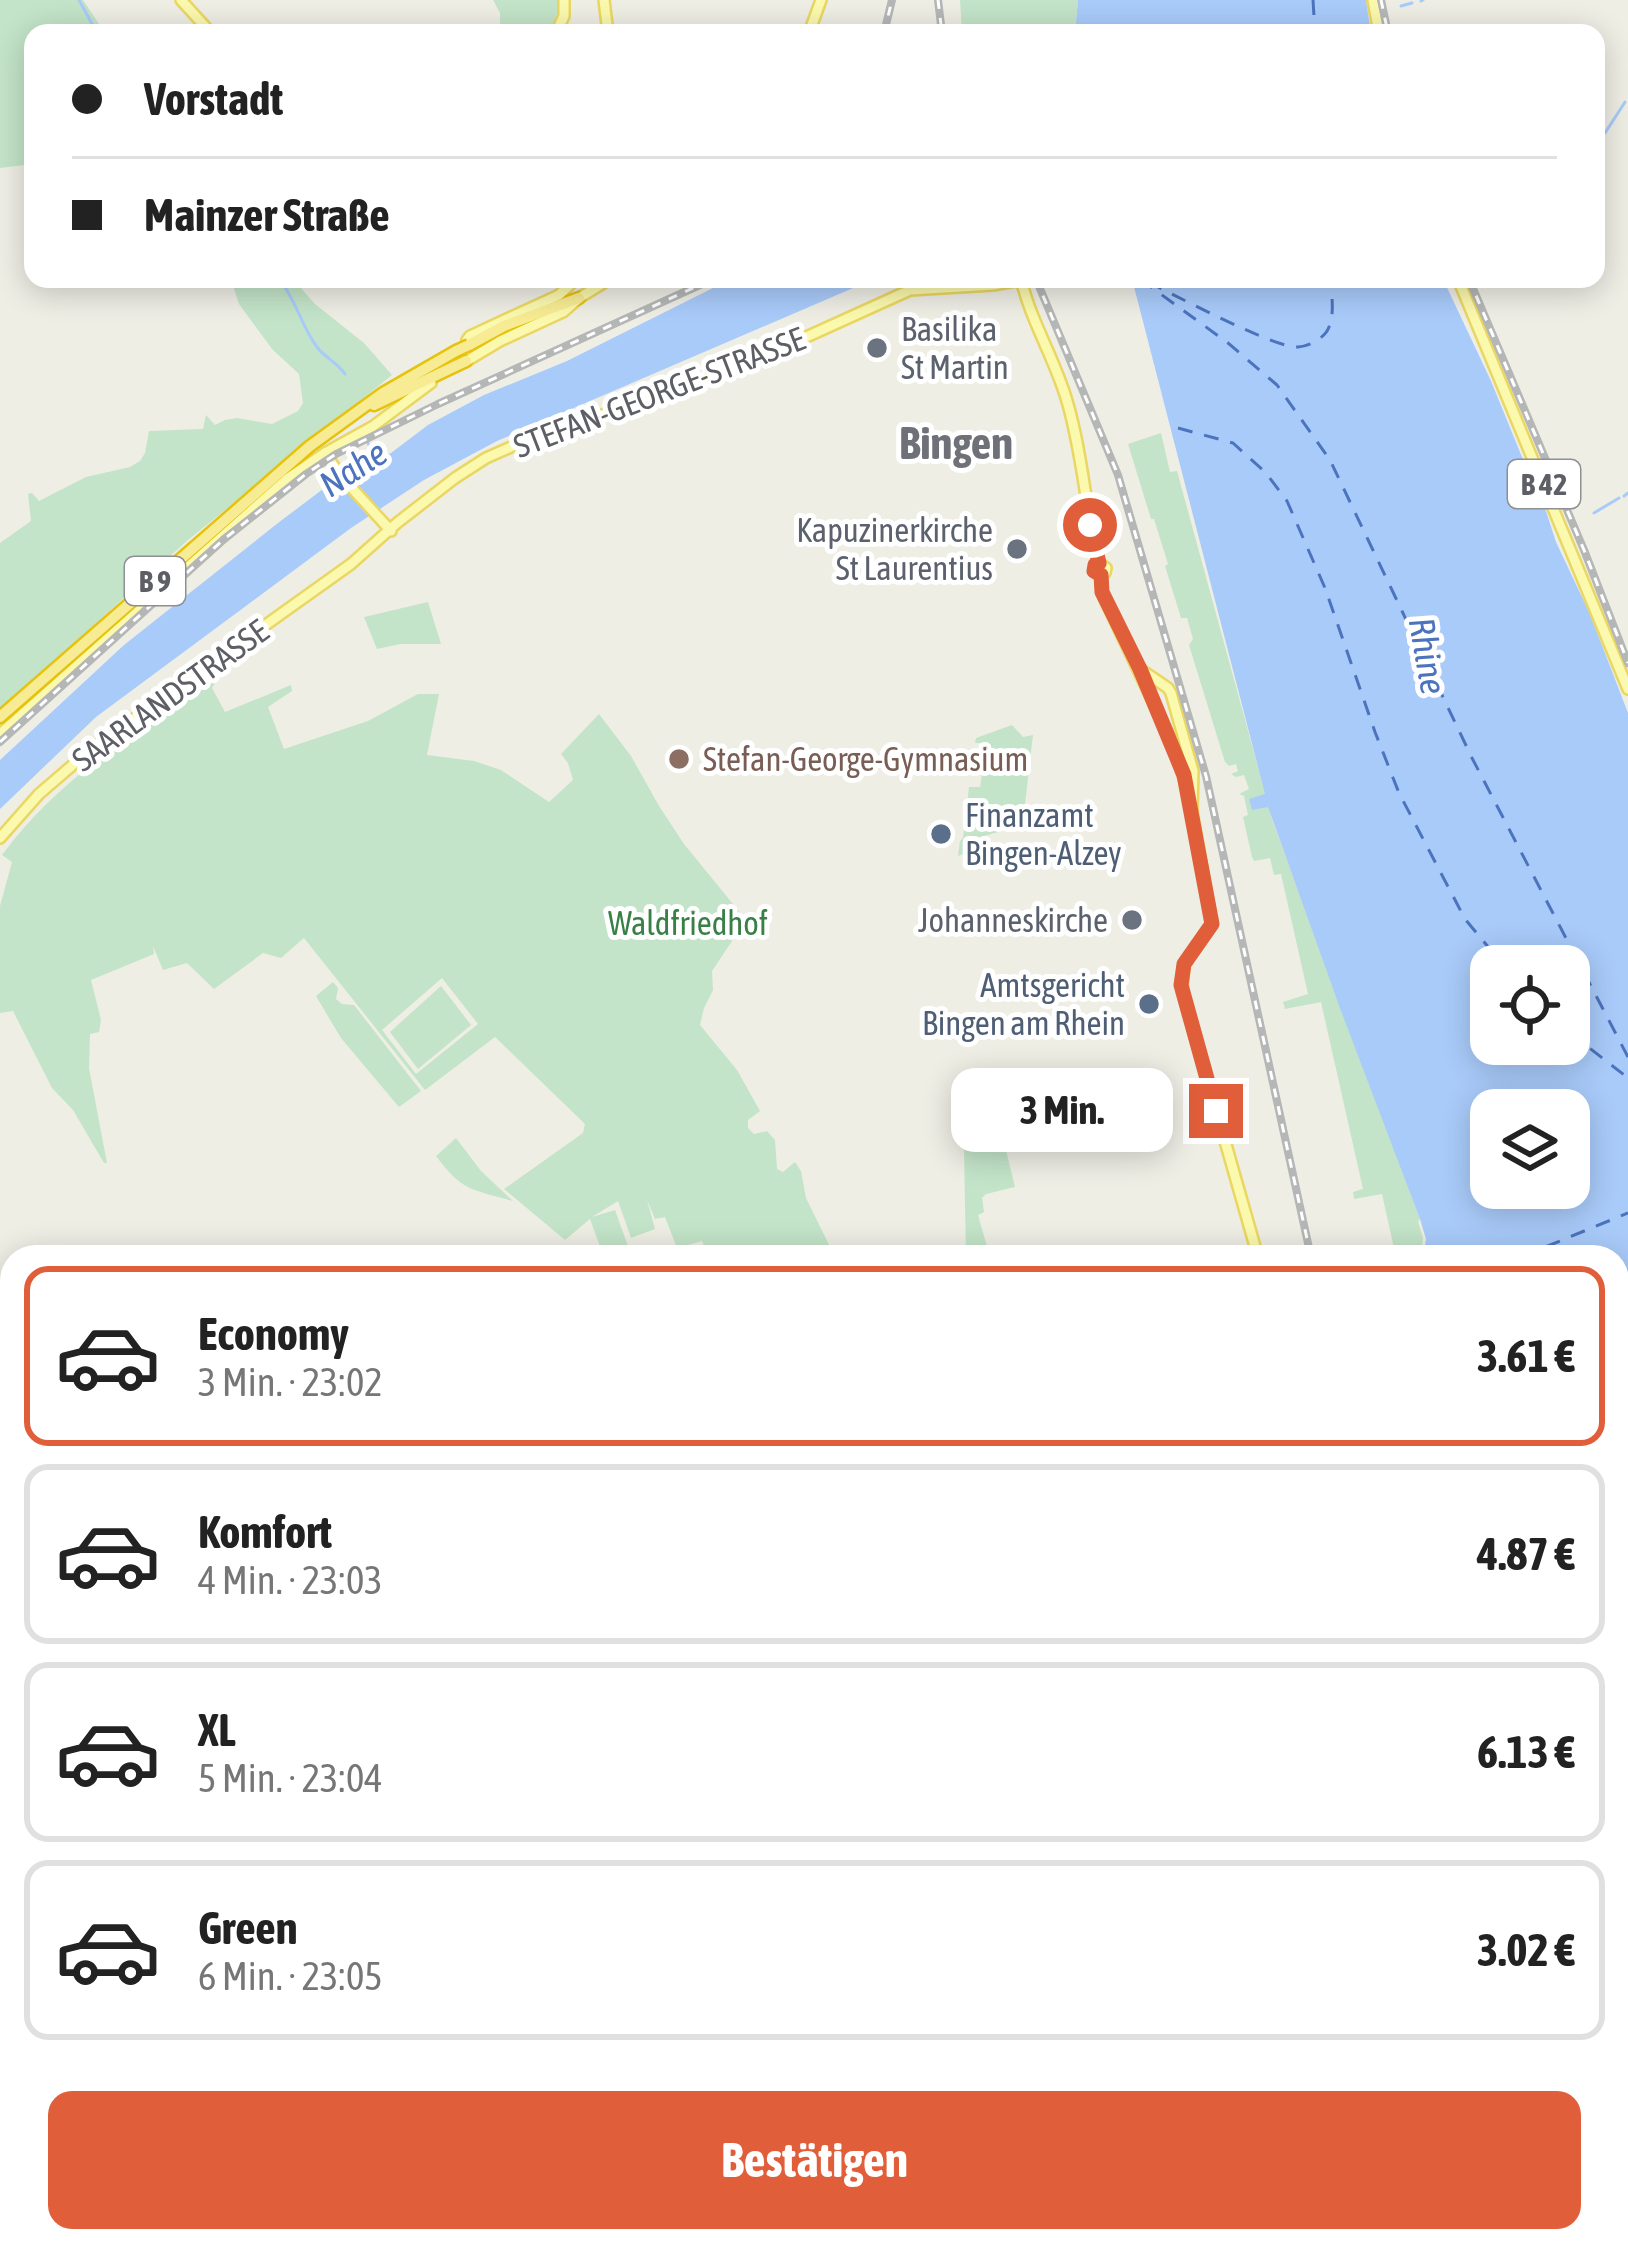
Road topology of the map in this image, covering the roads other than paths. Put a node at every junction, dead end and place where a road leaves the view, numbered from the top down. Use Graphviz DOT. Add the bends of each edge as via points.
graph roads {
  1 [pos="181,0"];
  2 [pos="203,24"];
  3 [pos="561,288"];
  4 [pos="588,288"];
  5 [pos="595,288"];
  6 [pos="943,288"];
  7 [pos="1023,288"];
  8 [pos="1462,288"];
  9 [pos="579,298"];
  10 [pos="461,356"];
  11 [pos="325,453"];
  12 [pos="388,529"];
  13 [pos="1140,669"];
  14 [pos="1160,683"];
  15 [pos="1628,689"];
  16 [pos="1151,695"];
  17 [pos="0,717"];
  18 [pos="0,734"];
  19 [pos="1189,773"];
  20 [pos="0,838"];
  21 [pos="1255,1245"];
  1 -- 2 [label="main road"];
  3 -- 10 [label="main road" via="470,336"];
  4 -- 9 [label="main road"];
  5 -- 9 [label="main road, B 9"];
  6 -- 12 [label="main road, STEFAN-GEORGE-STRASSE" via="910,290 740,368 500,452"];
  7 -- 13 [label="main road" via="1065,394 1102,592"];
  8 -- 15 [label="main road, B 42"];
  9 -- 10 [label="main road"];
  9 -- 10 [label="highway, B 9, bridge" via="494,330"];
  10 -- 11 [label="main road" via="461,367"];
  10 -- 17 [label="highway, B 9" via="408,377 285,467"];
  11 -- 12 [label="main road"];
  11 -- 18 [label="main road" via="267,495"];
  12 -- 20 [label="main road, SAARLANDSTRASSE" via="351,564 89,751"];
  13 -- 14 [label="main road"];
  13 -- 16 [label="main road"];
  14 -- 16 [label="main road"];
  14 -- 19 [label="main road" via="1171,693"];
  16 -- 19 [label="main road"];
  19 -- 21 [label="main road" via="1212,924 1181,979"];
}
